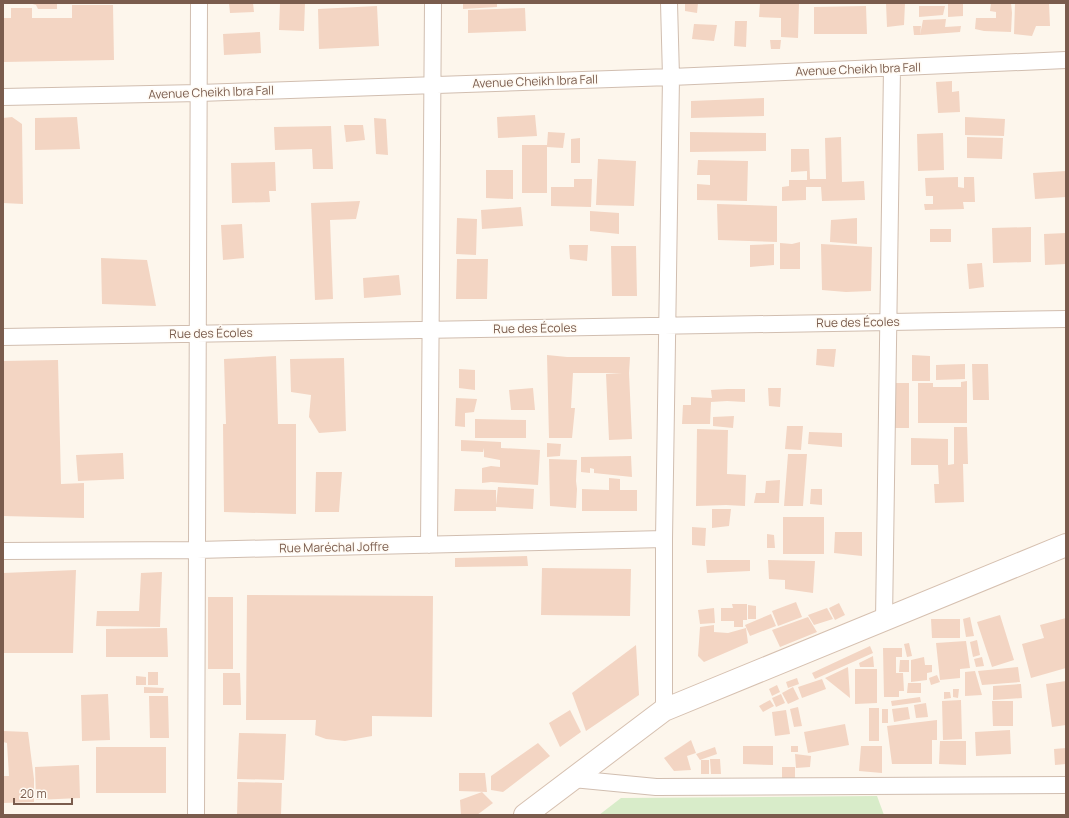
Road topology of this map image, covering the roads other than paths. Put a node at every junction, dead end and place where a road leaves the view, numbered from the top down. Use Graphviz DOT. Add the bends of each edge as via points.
graph roads {
  1 [pos="199,3"];
  2 [pos="433,3"];
  3 [pos="669,3"];
  4 [pos="1066,60"];
  5 [pos="892,68"];
  6 [pos="671,77"];
  7 [pos="433,85"];
  8 [pos="199,93"];
  9 [pos="3,97"];
  10 [pos="1066,319"];
  11 [pos="889,322"];
  12 [pos="668,326"];
  13 [pos="431,330"];
  14 [pos="198,333"];
  15 [pos="3,337"];
  16 [pos="664,539"];
  17 [pos="429,545"];
  18 [pos="1066,545"];
  19 [pos="196,550"];
  20 [pos="3,551"];
  21 [pos="884,620"];
  22 [pos="664,710"];
  23 [pos="573,779"];
  24 [pos="1066,785"];
  25 [pos="196,815"];
  26 [pos="525,815"];
  1 -- 8 [label="street"];
  2 -- 7 [label="street"];
  3 -- 6 [label="street"];
  4 -- 5 [label="street, Avenue Cheikh Ibra Fall"];
  5 -- 6 [label="street, Avenue Cheikh Ibra Fall"];
  5 -- 11 [label="street"];
  6 -- 7 [label="street, Avenue Cheikh Ibra Fall"];
  6 -- 12 [label="street"];
  7 -- 8 [label="street, Avenue Cheikh Ibra Fall"];
  7 -- 13 [label="street"];
  8 -- 9 [label="street, Avenue Cheikh Ibra Fall"];
  8 -- 14 [label="street"];
  10 -- 11 [label="street, Rue des Écoles"];
  11 -- 12 [label="street, Rue des Écoles"];
  11 -- 21 [label="street"];
  12 -- 13 [label="street, Rue des Écoles"];
  12 -- 16 [label="street"];
  13 -- 14 [label="street, Rue des Écoles"];
  13 -- 17 [label="street"];
  14 -- 15 [label="street, Rue des Écoles"];
  14 -- 19 [label="street"];
  16 -- 17 [label="street, Rue Maréchal Joffre"];
  16 -- 22 [label="street"];
  17 -- 19 [label="street, Rue Maréchal Joffre"];
  18 -- 21 [label="street"];
  19 -- 20 [label="street, Rue Maréchal Joffre"];
  19 -- 25 [label="street"];
  21 -- 22 [label="street"];
  22 -- 23 [label="street"];
  23 -- 24 [label="street" via="656,787"];
  23 -- 26 [label="street"];
}
